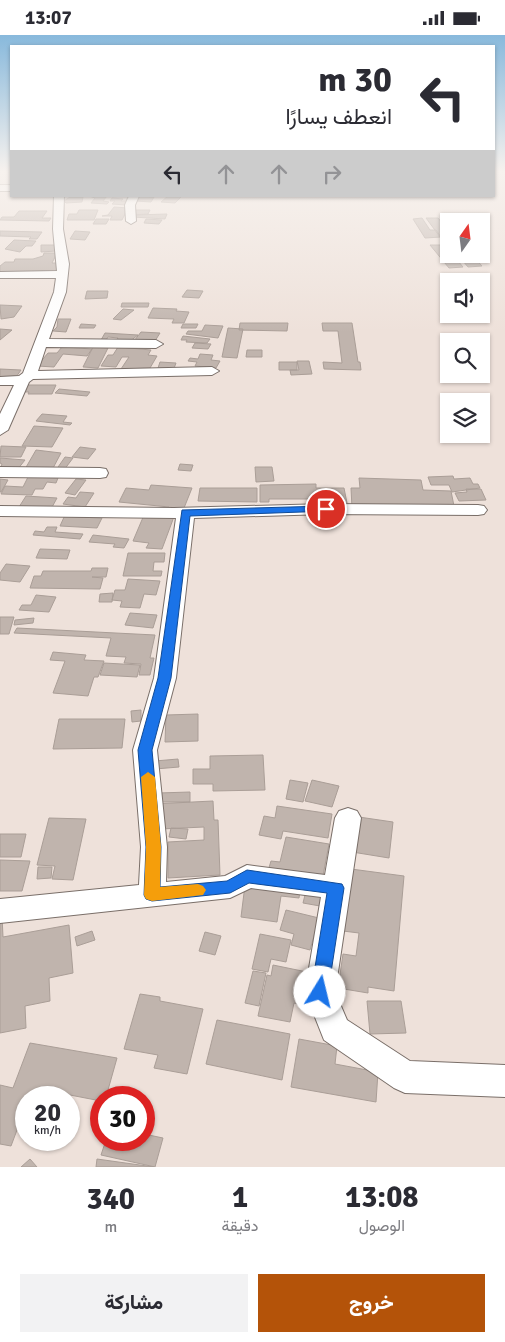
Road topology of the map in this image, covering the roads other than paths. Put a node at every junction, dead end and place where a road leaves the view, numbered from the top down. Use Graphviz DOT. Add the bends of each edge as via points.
graph roads {
  1 [pos="58,226"];
  2 [pos="62,274"];
  3 [pos="0,275"];
  4 [pos="43,343"];
  5 [pos="156,344"];
  6 [pos="212,371"];
  7 [pos="26,378"];
  8 [pos="0,381"];
  9 [pos="0,430"];
  10 [pos="0,472"];
  11 [pos="100,473"];
  12 [pos="478,510"];
  13 [pos="0,511"];
  14 [pos="186,513"];
  15 [pos="348,818"];
  16 [pos="336,888"];
  17 [pos="152,895"];
  18 [pos="0,911"];
  19 [pos="505,1081"];
  1 -- 2 [label="street"];
  2 -- 3 [label="street"];
  2 -- 4 [label="street" via="60,292"];
  4 -- 5 [label="street"];
  4 -- 7 [label="street"];
  6 -- 7 [label="street"];
  7 -- 8 [label="street"];
  7 -- 9 [label="street"];
  10 -- 11 [label="street"];
  12 -- 14 [label="street" via="326,509"];
  13 -- 14 [label="street"];
  14 -- 17 [label="street" via="165,678 145,750 154,847"];
  15 -- 16 [label="street"];
  16 -- 17 [label="street" via="247,876 230,887"];
  16 -- 19 [label="street" via="320,992 336,1030 404,1077"];
  17 -- 18 [label="street"];
}
